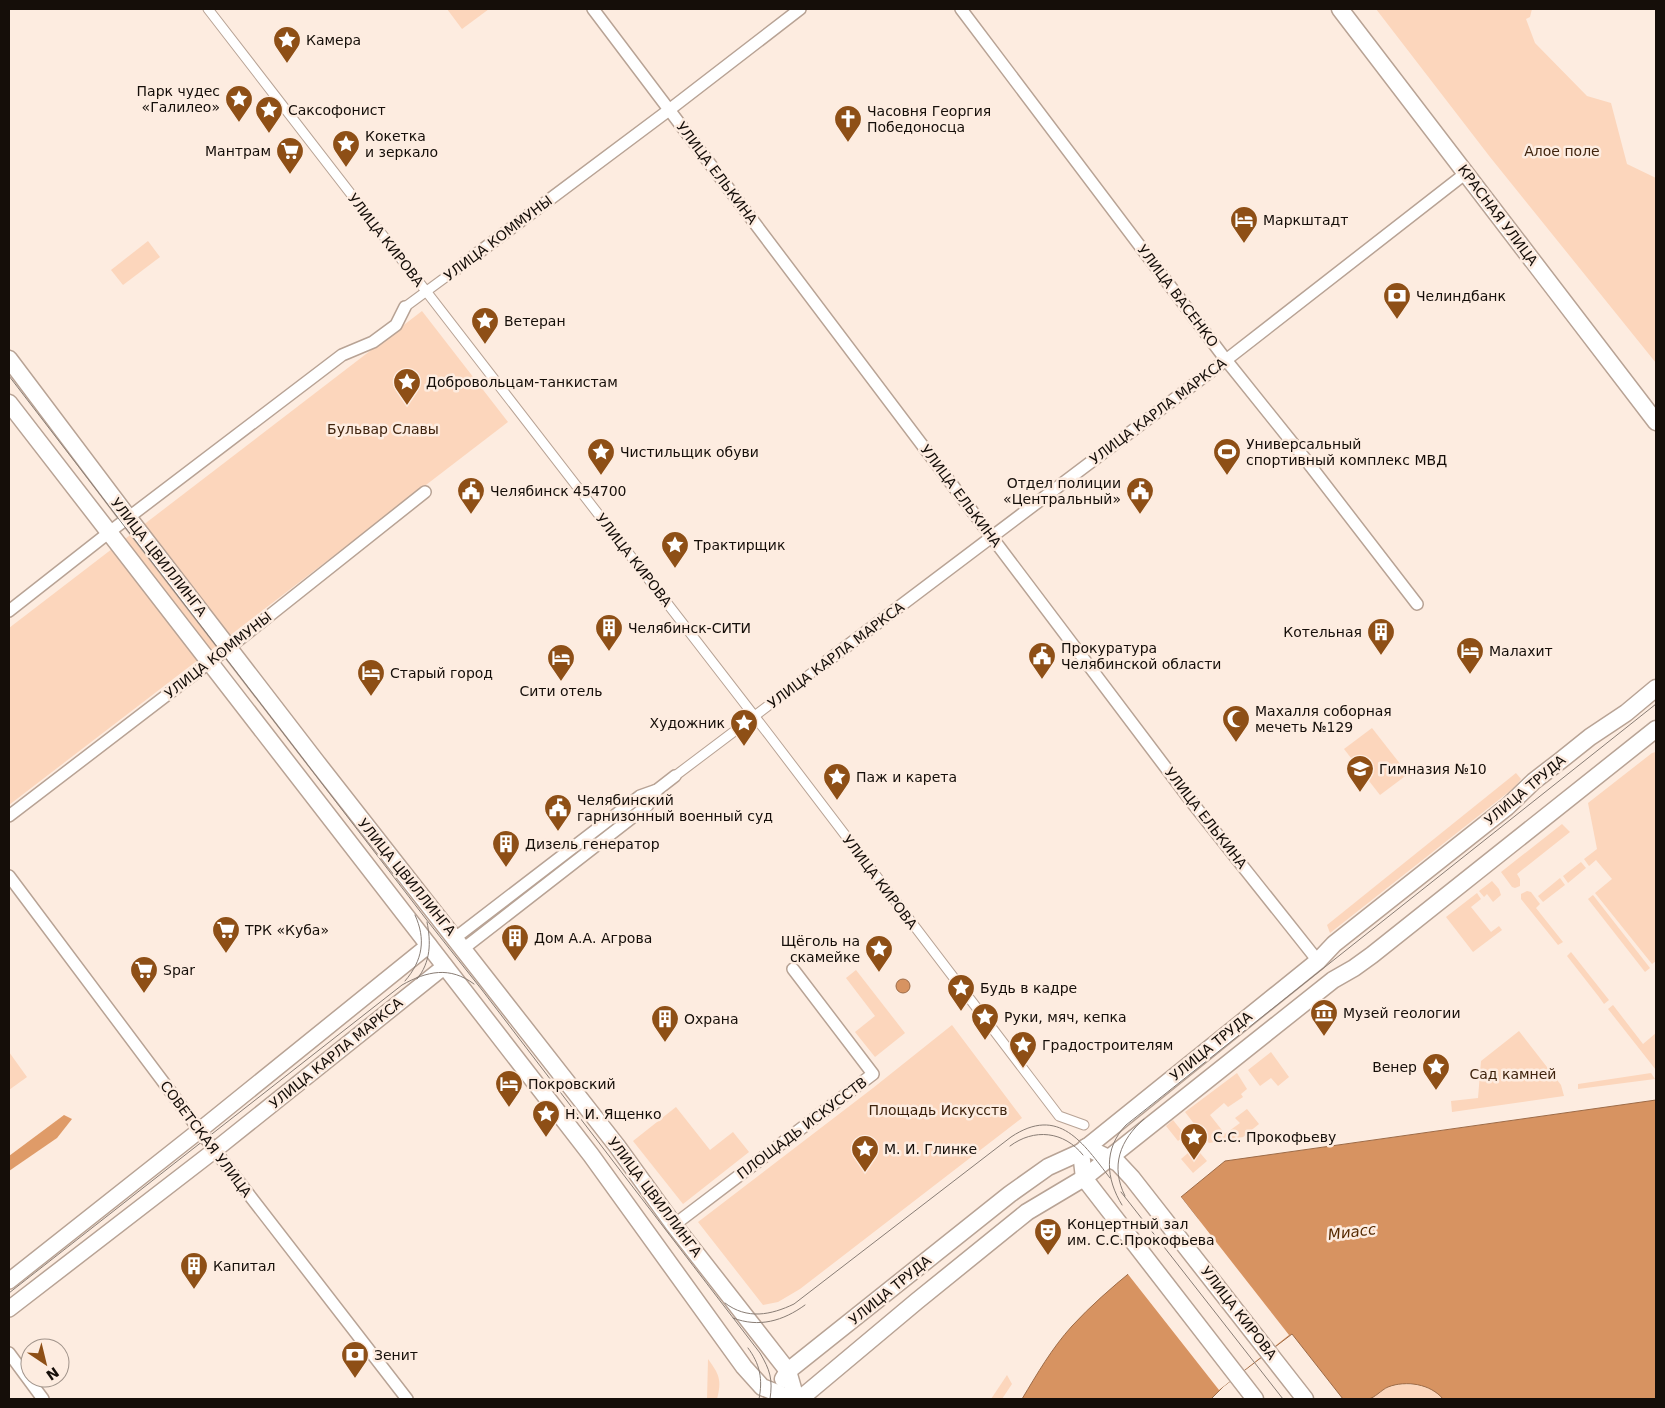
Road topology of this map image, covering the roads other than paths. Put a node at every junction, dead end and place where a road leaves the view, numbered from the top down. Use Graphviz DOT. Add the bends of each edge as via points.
graph roads {
  1 [pos="208,9"];
  2 [pos="593,9"];
  3 [pos="800,9"];
  4 [pos="961,9"];
  5 [pos="1340,9"];
  6 [pos="669,110"];
  7 [pos="1466,173"];
  8 [pos="458,268"];
  9 [pos="426,292"];
  10 [pos="405,308"];
  11 [pos="9,359"];
  12 [pos="1226,360"];
  13 [pos="9,403"];
  14 [pos="1656,422"];
  15 [pos="424,492"];
  16 [pos="128,518"];
  17 [pos="109,532"];
  18 [pos="992,537"];
  19 [pos="1417,604"];
  20 [pos="9,610"];
  21 [pos="229,648"];
  22 [pos="210,662"];
  23 [pos="826,662"];
  24 [pos="1656,688"];
  25 [pos="754,717"];
  26 [pos="1656,729"];
  27 [pos="1656,739"];
  28 [pos="1633,748"];
  29 [pos="675,776"];
  30 [pos="9,816"];
  31 [pos="9,876"];
  32 [pos="459,943"];
  33 [pos="429,945"];
  34 [pos="1318,961"];
  35 [pos="445,966"];
  36 [pos="793,969"];
  37 [pos="1333,980"];
  38 [pos="1084,1125"];
  39 [pos="200,1130"];
  40 [pos="1083,1149"];
  41 [pos="215,1150"];
  42 [pos="1109,1159"];
  43 [pos="1084,1178"];
  44 [pos="674,1225"];
  45 [pos="9,1281"];
  46 [pos="9,1309"];
  47 [pos="9,1353"];
  48 [pos="788,1371"];
  49 [pos="770,1396"];
  50 [pos="43,1399"];
  51 [pos="407,1399"];
  52 [pos="792,1399"];
  53 [pos="798,1399"];
  54 [pos="1255,1399"];
  55 [pos="1305,1399"];
  1 -- 9 [label="street, УЛИЦА КИРОВА"];
  2 -- 6 [label="street, УЛИЦА ЕЛЬКИНА"];
  3 -- 6 [label="street, УЛИЦА КОММУНЫ"];
  4 -- 12 [label="street, УЛИЦА ВАСЕНКО"];
  5 -- 7 [label="main road, КРАСНАЯ УЛИЦА"];
  6 -- 8 [label="street, УЛИЦА КОММУНЫ"];
  6 -- 18 [label="street, УЛИЦА ЕЛЬКИНА"];
  7 -- 12 [label="street, УЛИЦА КАРЛА МАРКСА"];
  7 -- 14 [label="main road, КРАСНАЯ УЛИЦА"];
  8 -- 9 [label="street, УЛИЦА КОММУНЫ"];
  9 -- 10 [label="street, УЛИЦА КОММУНЫ"];
  9 -- 25 [label="street, УЛИЦА КИРОВА"];
  10 -- 16 [label="street, УЛИЦА КОММУНЫ" via="396,324 381,336 342,355"];
  11 -- 16 [label="main road, УЛИЦА ЦВИЛЛИНГА"];
  12 -- 18 [label="street, УЛИЦА КАРЛА МАРКСА"];
  12 -- 19 [label="street, УЛИЦА ВАСЕНКО"];
  13 -- 17 [label="main road, УЛИЦА ЦВИЛЛИНГА"];
  15 -- 21 [label="street, УЛИЦА КОММУНЫ"];
  16 -- 17 [label="street, УЛИЦА КОММУНЫ"];
  16 -- 21 [label="main road, УЛИЦА ЦВИЛЛИНГА"];
  17 -- 20 [label="street, УЛИЦА КОММУНЫ"];
  17 -- 22 [label="main road, УЛИЦА ЦВИЛЛИНГА"];
  18 -- 23 [label="street, УЛИЦА КАРЛА МАРКСА"];
  18 -- 34 [label="street, УЛИЦА ЕЛЬКИНА" via="1194,805"];
  21 -- 22 [label="street, УЛИЦА КОММУНЫ"];
  21 -- 32 [label="main road, УЛИЦА ЦВИЛЛИНГА"];
  22 -- 30 [label="street, УЛИЦА КОММУНЫ"];
  22 -- 33 [label="main road, УЛИЦА ЦВИЛЛИНГА"];
  23 -- 25 [label="street, УЛИЦА КАРЛА МАРКСА"];
  24 -- 34 [label="main road, УЛИЦА ТРУДА" via="1534,781 1507,807 1334,944"];
  25 -- 29 [label="street, УЛИЦА КАРЛА МАРКСА"];
  25 -- 38 [label="street, УЛИЦА КИРОВА" via="1059,1116"];
  26 -- 28 [label="main road, УЛИЦА ТРУДА"];
  27 -- 28 [label="main road"];
  28 -- 37 [label="main road, УЛИЦА ТРУДА" via="1360,964"];
  29 -- 32 [label="street, УЛИЦА КАРЛА МАРКСА" via="657,790 640,796"];
  31 -- 39 [label="street, СОВЕТСКАЯ УЛИЦА"];
  32 -- 33 [label="main road, УЛИЦА КАРЛА МАРКСА"];
  32 -- 35 [label="main road, УЛИЦА КАРЛА МАРКСА"];
  32 -- 44 [label="main road, УЛИЦА ЦВИЛЛИНГА" via="617,1146"];
  33 -- 35 [label="main road, УЛИЦА ЦВИЛЛИНГА"];
  33 -- 39 [label="street, УЛИЦА КАРЛА МАРКСА"];
  34 -- 37 [label="main road, УЛИЦА ЕЛЬКИНА"];
  34 -- 40 [label="main road, УЛИЦА ТРУДА"];
  35 -- 41 [label="street, УЛИЦА КАРЛА МАРКСА"];
  35 -- 49 [label="main road, УЛИЦА ЦВИЛЛИНГА" via="591,1155 744,1367"];
  36 -- 44 [label="street, ПЛОЩАДЬ ИСКУССТВ" via="873,1074"];
  37 -- 42 [label="main road, УЛИЦА ТРУДА"];
  39 -- 41 [label="street, СОВЕТСКАЯ УЛИЦА"];
  39 -- 45 [label="street, УЛИЦА КАРЛА МАРКСА"];
  40 -- 42 [label="main road, УЛИЦА КИРОВА"];
  40 -- 43 [label="main road"];
  40 -- 48 [label="main road, УЛИЦА ТРУДА" via="1048,1167 1010,1194"];
  41 -- 46 [label="street, УЛИЦА КАРЛА МАРКСА"];
  41 -- 51 [label="street, СОВЕТСКАЯ УЛИЦА"];
  42 -- 43 [label="main road, УЛИЦА ТРУДА"];
  42 -- 55 [label="main road, УЛИЦА КИРОВА" via="1118,1163 1160,1213"];
  43 -- 53 [label="main road, УЛИЦА ТРУДА" via="1027,1212"];
  43 -- 54 [label="main road"];
  44 -- 48 [label="main road, УЛИЦА ЦВИЛЛИНГА"];
  47 -- 50 [label="street"];
  48 -- 49 [label="main road, УЛИЦА ТРУДА"];
  48 -- 53 [label="main road, УЛИЦА ЦВИЛЛИНГА"];
  49 -- 52 [label="main road, УЛИЦА ЦВИЛЛИНГА"];
}
